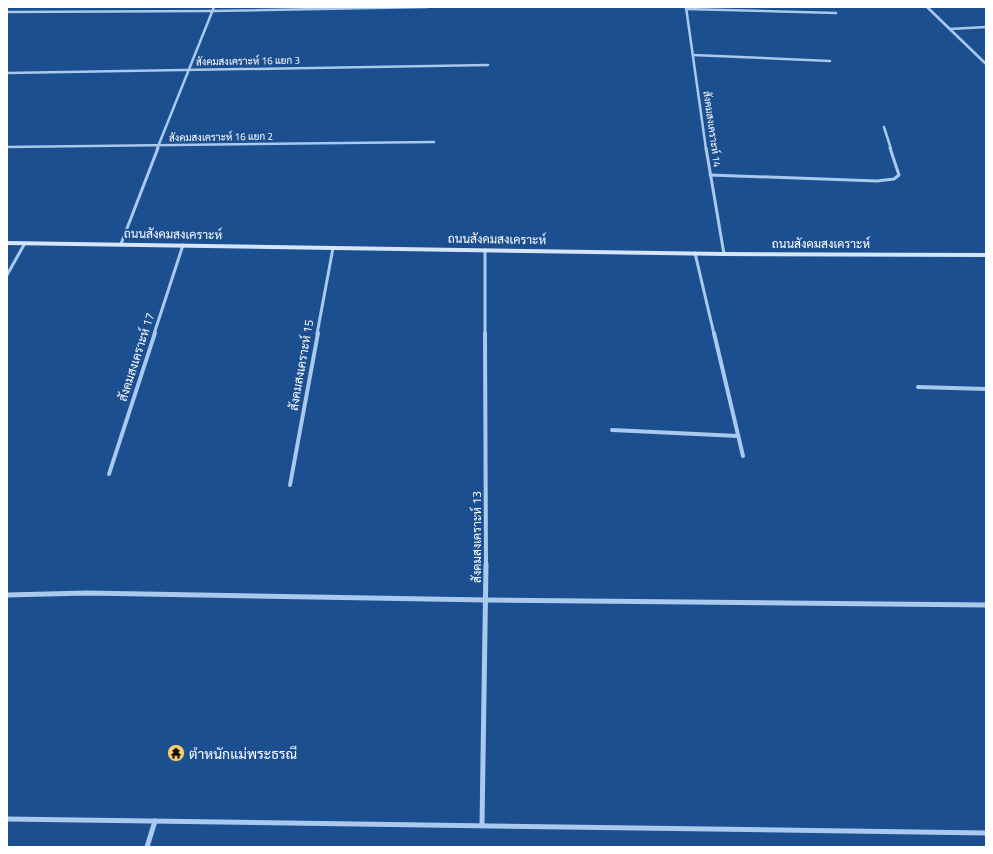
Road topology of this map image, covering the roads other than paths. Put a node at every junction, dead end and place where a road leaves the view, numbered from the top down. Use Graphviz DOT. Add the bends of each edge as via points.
graph roads {
  1 [pos="214,7"];
  2 [pos="428,7"];
  3 [pos="927,7"];
  4 [pos="686,8"];
  5 [pos="212,11"];
  6 [pos="7,12"];
  7 [pos="836,13"];
  8 [pos="986,27"];
  9 [pos="950,29"];
  10 [pos="693,55"];
  11 [pos="830,61"];
  12 [pos="986,64"];
  13 [pos="488,65"];
  14 [pos="188,70"];
  15 [pos="7,72"];
  16 [pos="884,127"];
  17 [pos="434,142"];
  18 [pos="158,146"];
  19 [pos="7,147"];
  20 [pos="710,175"];
  21 [pos="7,243"];
  22 [pos="25,243"];
  23 [pos="121,244"];
  24 [pos="183,245"];
  25 [pos="333,248"];
  26 [pos="485,250"];
  27 [pos="695,253"];
  28 [pos="724,254"];
  29 [pos="986,255"];
  30 [pos="7,275"];
  31 [pos="918,387"];
  32 [pos="986,389"];
  33 [pos="612,430"];
  34 [pos="738,436"];
  35 [pos="743,456"];
  36 [pos="108,474"];
  37 [pos="290,485"];
  38 [pos="7,595"];
  39 [pos="486,600"];
  40 [pos="986,605"];
  41 [pos="7,819"];
  42 [pos="155,821"];
  43 [pos="482,825"];
  44 [pos="986,833"];
  45 [pos="147,847"];
  1 -- 5 [label="street"];
  2 -- 5 [label="street"];
  3 -- 9 [label="street"];
  4 -- 7 [label="street"];
  4 -- 10 [label="street, สังคมสงเคราะห์ 14"];
  5 -- 6 [label="street"];
  5 -- 14 [label="street"];
  8 -- 9 [label="street"];
  9 -- 12 [label="street"];
  10 -- 11 [label="street"];
  10 -- 20 [label="street, สังคมสงเคราะห์ 14"];
  13 -- 14 [label="street, สังคมสงเคราะห์ 16 แยก 3"];
  14 -- 15 [label="street, สังคมสงเคราะห์ 16 แยก 3"];
  14 -- 18 [label="street"];
  16 -- 20 [label="street" via="899,175 894,179 877,181"];
  17 -- 18 [label="street, สังคมสงเคราะห์ 16 แยก 2"];
  18 -- 19 [label="street, สังคมสงเคราะห์ 16 แยก 2"];
  18 -- 23 [label="street"];
  20 -- 28 [label="street, สังคมสงเคราะห์ 14"];
  21 -- 22 [label="main road, ถนนสังคมสงเคราะห์"];
  22 -- 23 [label="main road, ถนนสังคมสงเคราะห์"];
  22 -- 30 [label="street"];
  23 -- 24 [label="main road, ถนนสังคมสงเคราะห์"];
  24 -- 25 [label="main road, ถนนสังคมสงเคราะห์"];
  24 -- 36 [label="street, สังคมสงเคราะห์ 17"];
  25 -- 26 [label="main road, ถนนสังคมสงเคราะห์"];
  25 -- 37 [label="street, สังคมสงเคราะห์ 15"];
  26 -- 27 [label="main road, ถนนสังคมสงเคราะห์"];
  26 -- 39 [label="street, สังคมสงเคราะห์ 13"];
  27 -- 28 [label="main road, ถนนสังคมสงเคราะห์"];
  27 -- 34 [label="street"];
  28 -- 29 [label="main road, ถนนสังคมสงเคราะห์"];
  31 -- 32 [label="street"];
  33 -- 34 [label="street"];
  34 -- 35 [label="street"];
  38 -- 39 [label="street" via="87,593"];
  39 -- 40 [label="street"];
  39 -- 43 [label="street, สังคมสงเคราะห์ 13"];
  41 -- 42 [label="street"];
  42 -- 43 [label="street"];
  42 -- 45 [label="street"];
  43 -- 44 [label="street"];
}
